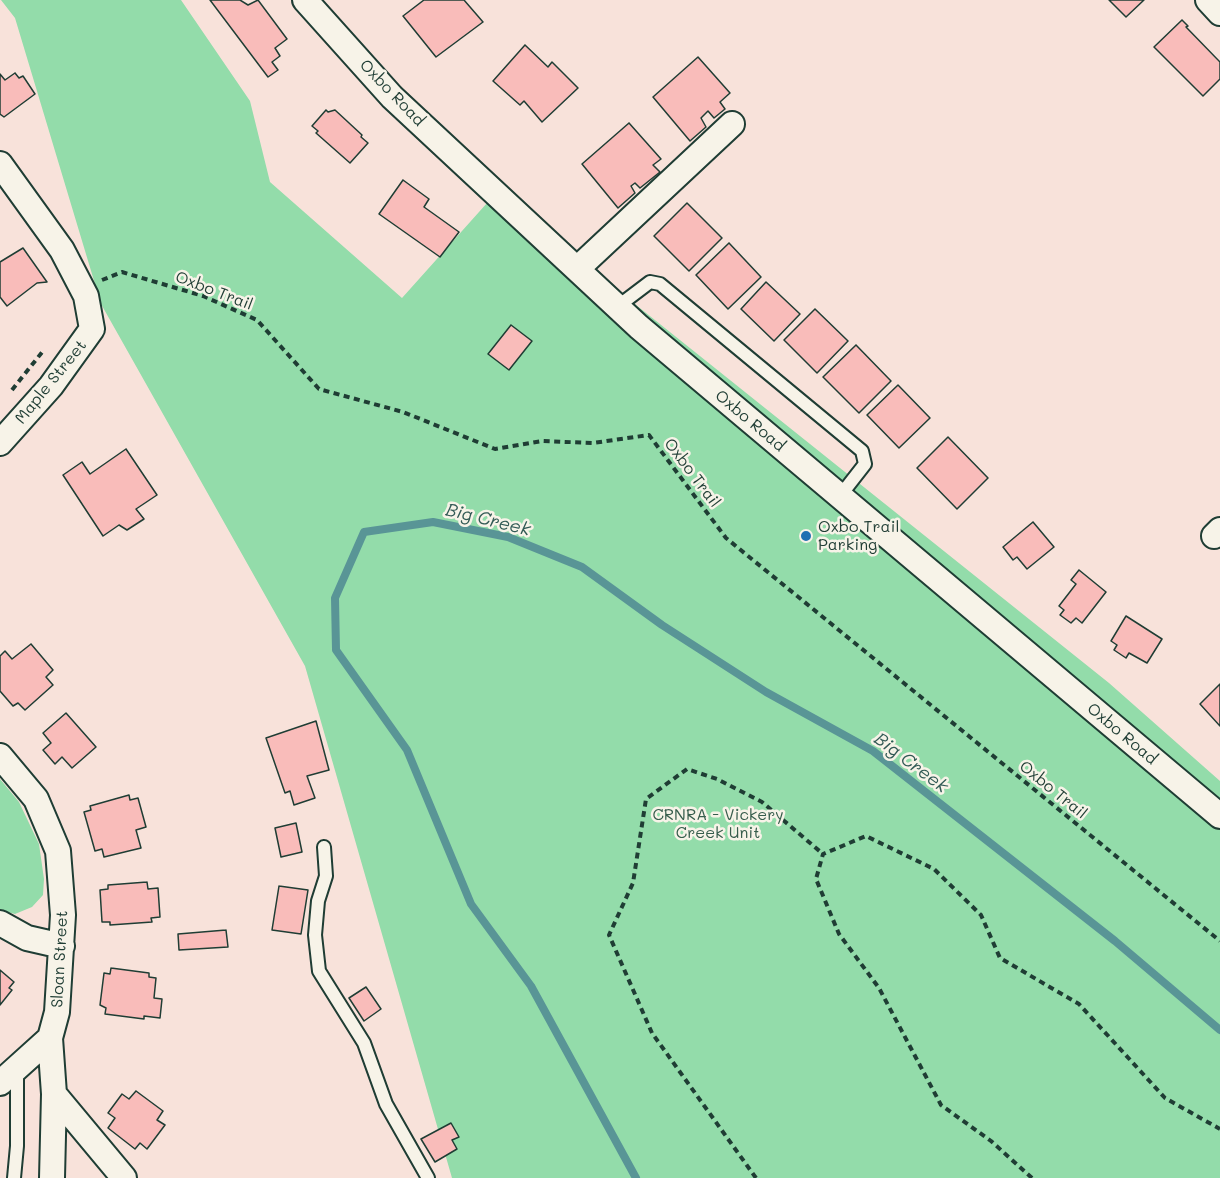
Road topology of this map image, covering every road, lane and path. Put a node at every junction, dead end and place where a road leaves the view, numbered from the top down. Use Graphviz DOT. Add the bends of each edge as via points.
graph roads {
  1 [pos="304,0"];
  2 [pos="1208,0"];
  3 [pos="1220,13"];
  4 [pos="732,124"];
  5 [pos="0,164"];
  6 [pos="577,269"];
  7 [pos="84,291"];
  8 [pos="617,307"];
  9 [pos="46,348"];
  10 [pos="6,398"];
  11 [pos="0,443"];
  12 [pos="840,496"];
  13 [pos="0,756"];
  14 [pos="1220,816"];
  15 [pos="324,847"];
  16 [pos="822,854"];
  17 [pos="0,923"];
  18 [pos="1220,941"];
  19 [pos="62,946"];
  20 [pos="50,1038"];
  21 [pos="8,1075"];
  22 [pos="54,1094"];
  23 [pos="1220,1129"];
  24 [pos="14,1178"];
  25 [pos="52,1178"];
  26 [pos="124,1178"];
  27 [pos="428,1178"];
  28 [pos="756,1178"];
  29 [pos="1032,1178"];
  1 -- 6 [label="street, Oxbo Road" via="393,97"];
  2 -- 3 [label="street"];
  4 -- 6 [label="street"];
  5 -- 7 [label="street, Maple Street" via="62,250"];
  6 -- 8 [label="street, Oxbo Road"];
  7 -- 11 [label="street, Maple Street" via="92,318 90,334 51,386"];
  7 -- 18 [label="path, Oxbo Trail" via="122,272 203,296 257,320 319,389 403,412 495,449 542,441 593,444 649,435 726,538"];
  8 -- 12 [label="street, Oxbo Road"];
  8 -- 12 [label="lane" via="650,282 660,284 862,451 865,464"];
  9 -- 10 [label="path"];
  12 -- 14 [label="street, Oxbo Road"];
  13 -- 19 [label="street, Sloan Street" via="36,799 58,851"];
  15 -- 27 [label="lane" via="326,876 318,901 315,935 318,971 364,1043 386,1104"];
  16 -- 23 [label="path" via="866,836 934,869 981,915 1000,958 1079,1004 1165,1098"];
  16 -- 28 [label="path" via="762,802 687,769 646,799 633,883 609,935 652,1033"];
  16 -- 29 [label="path" via="816,879 839,934 879,988 941,1105 991,1141"];
  17 -- 19 [label="street" via="27,938"];
  19 -- 20 [label="street, Sloan Street" via="57,1012"];
  20 -- 21 [label="street"];
  20 -- 22 [label="street, Sloan Street"];
  21 -- 24 [label="lane" via="17,1146"];
  22 -- 25 [label="street, Sloan Street"];
  22 -- 26 [label="street"];
}
